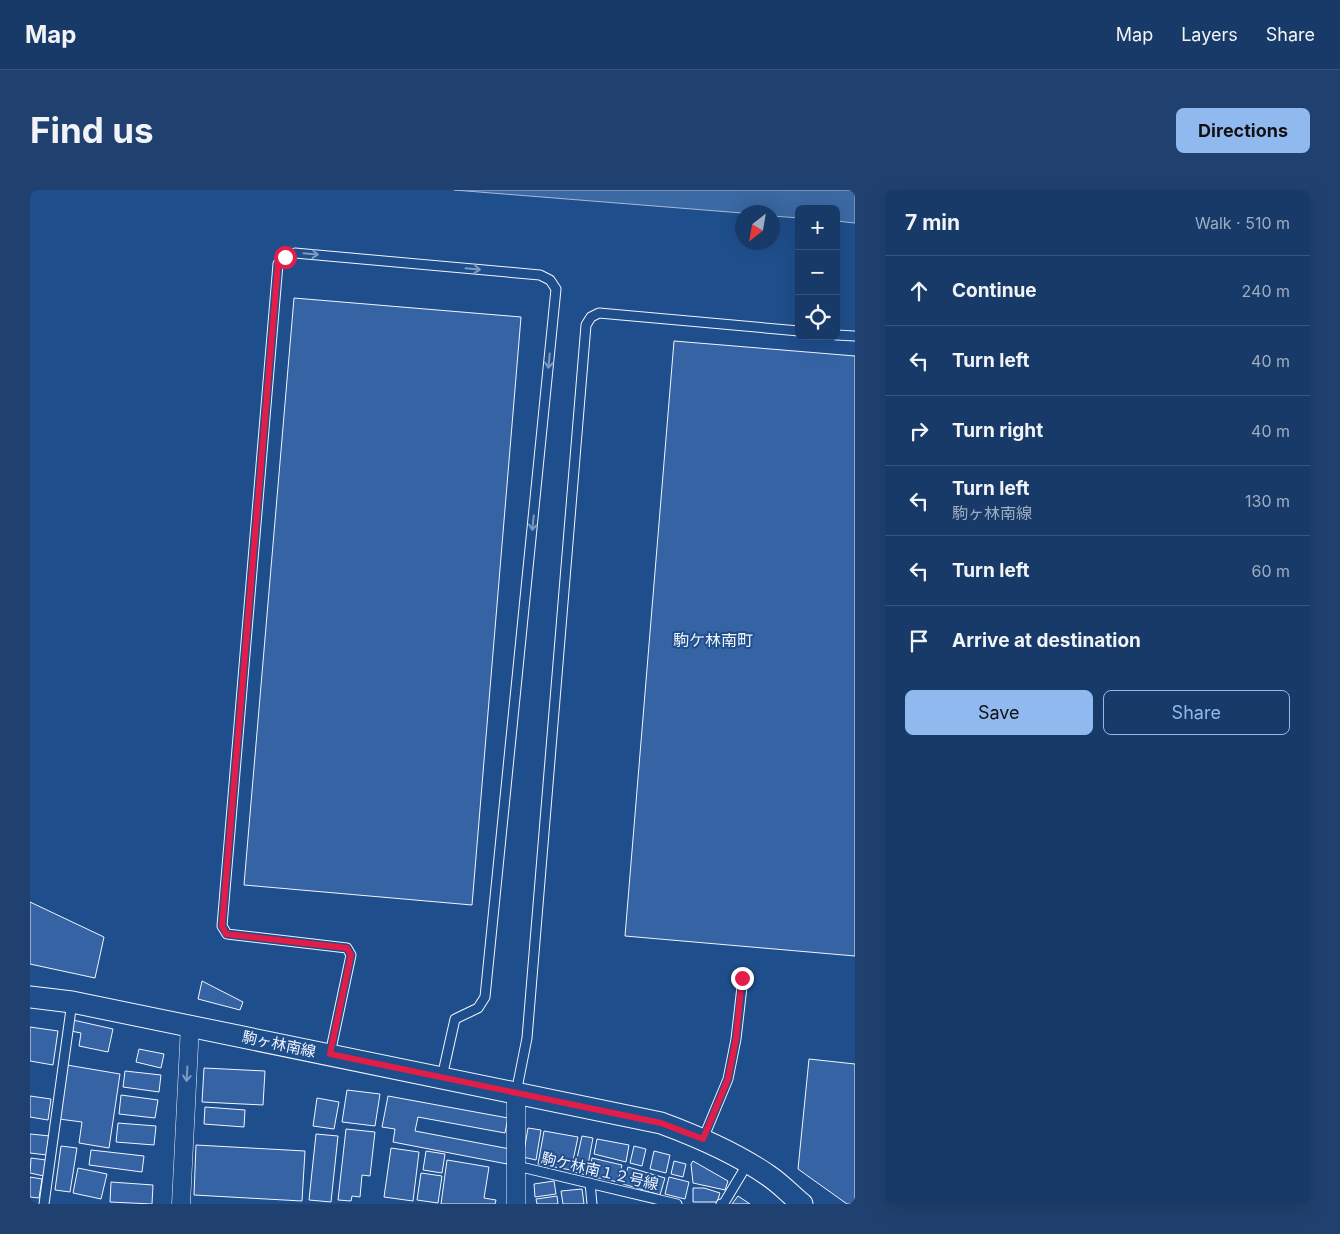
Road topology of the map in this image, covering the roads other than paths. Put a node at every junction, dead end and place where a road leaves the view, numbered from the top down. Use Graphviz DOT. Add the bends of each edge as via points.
graph roads {
  1 [pos="795,331"];
  2 [pos="840,335"];
  3 [pos="855,336"];
  4 [pos="742,978"];
  5 [pos="30,997"];
  6 [pos="72,1002"];
  7 [pos="190,1026"];
  8 [pos="330,1054"];
  9 [pos="442,1077"];
  10 [pos="516,1092"];
  11 [pos="703,1139"];
  12 [pos="748,1162"];
  13 [pos="516,1166"];
  14 [pos="590,1183"];
  15 [pos="44,1204"];
  16 [pos="181,1204"];
  17 [pos="516,1204"];
  18 [pos="592,1204"];
  19 [pos="677,1204"];
  20 [pos="723,1204"];
  21 [pos="802,1204"];
  1 -- 10 [label="lane" via="599,313 586,325 527,1038"];
  2 -- 3 [label="lane"];
  4 -- 11 [label="lane" via="728,1079"];
  5 -- 6 [label="street, 駒ヶ林南線"];
  6 -- 7 [label="street, 駒ヶ林南線"];
  6 -- 15 [label="lane"];
  7 -- 8 [label="street, 駒ヶ林南線"];
  7 -- 16 [label="street, one-way"];
  8 -- 9 [label="street, 駒ヶ林南線"];
  8 -- 9 [label="lane, one-way" via="351,955 347,948 226,934 222,926 278,264 296,253 540,275 550,280 556,289 485,997 478,1008 455,1019"];
  9 -- 10 [label="street, 駒ヶ林南線"];
  10 -- 11 [label="street, 駒ヶ林南線" via="661,1123"];
  10 -- 13 [label="street"];
  11 -- 12 [label="street, 駒ヶ林南線"];
  12 -- 20 [label="lane"];
  12 -- 21 [label="street, 駒ヶ林南線"];
  13 -- 14 [label="lane, 駒ケ林南１２号線"];
  13 -- 17 [label="street"];
  14 -- 18 [label="lane"];
  14 -- 19 [label="lane, 駒ケ林南１２号線"];
}
